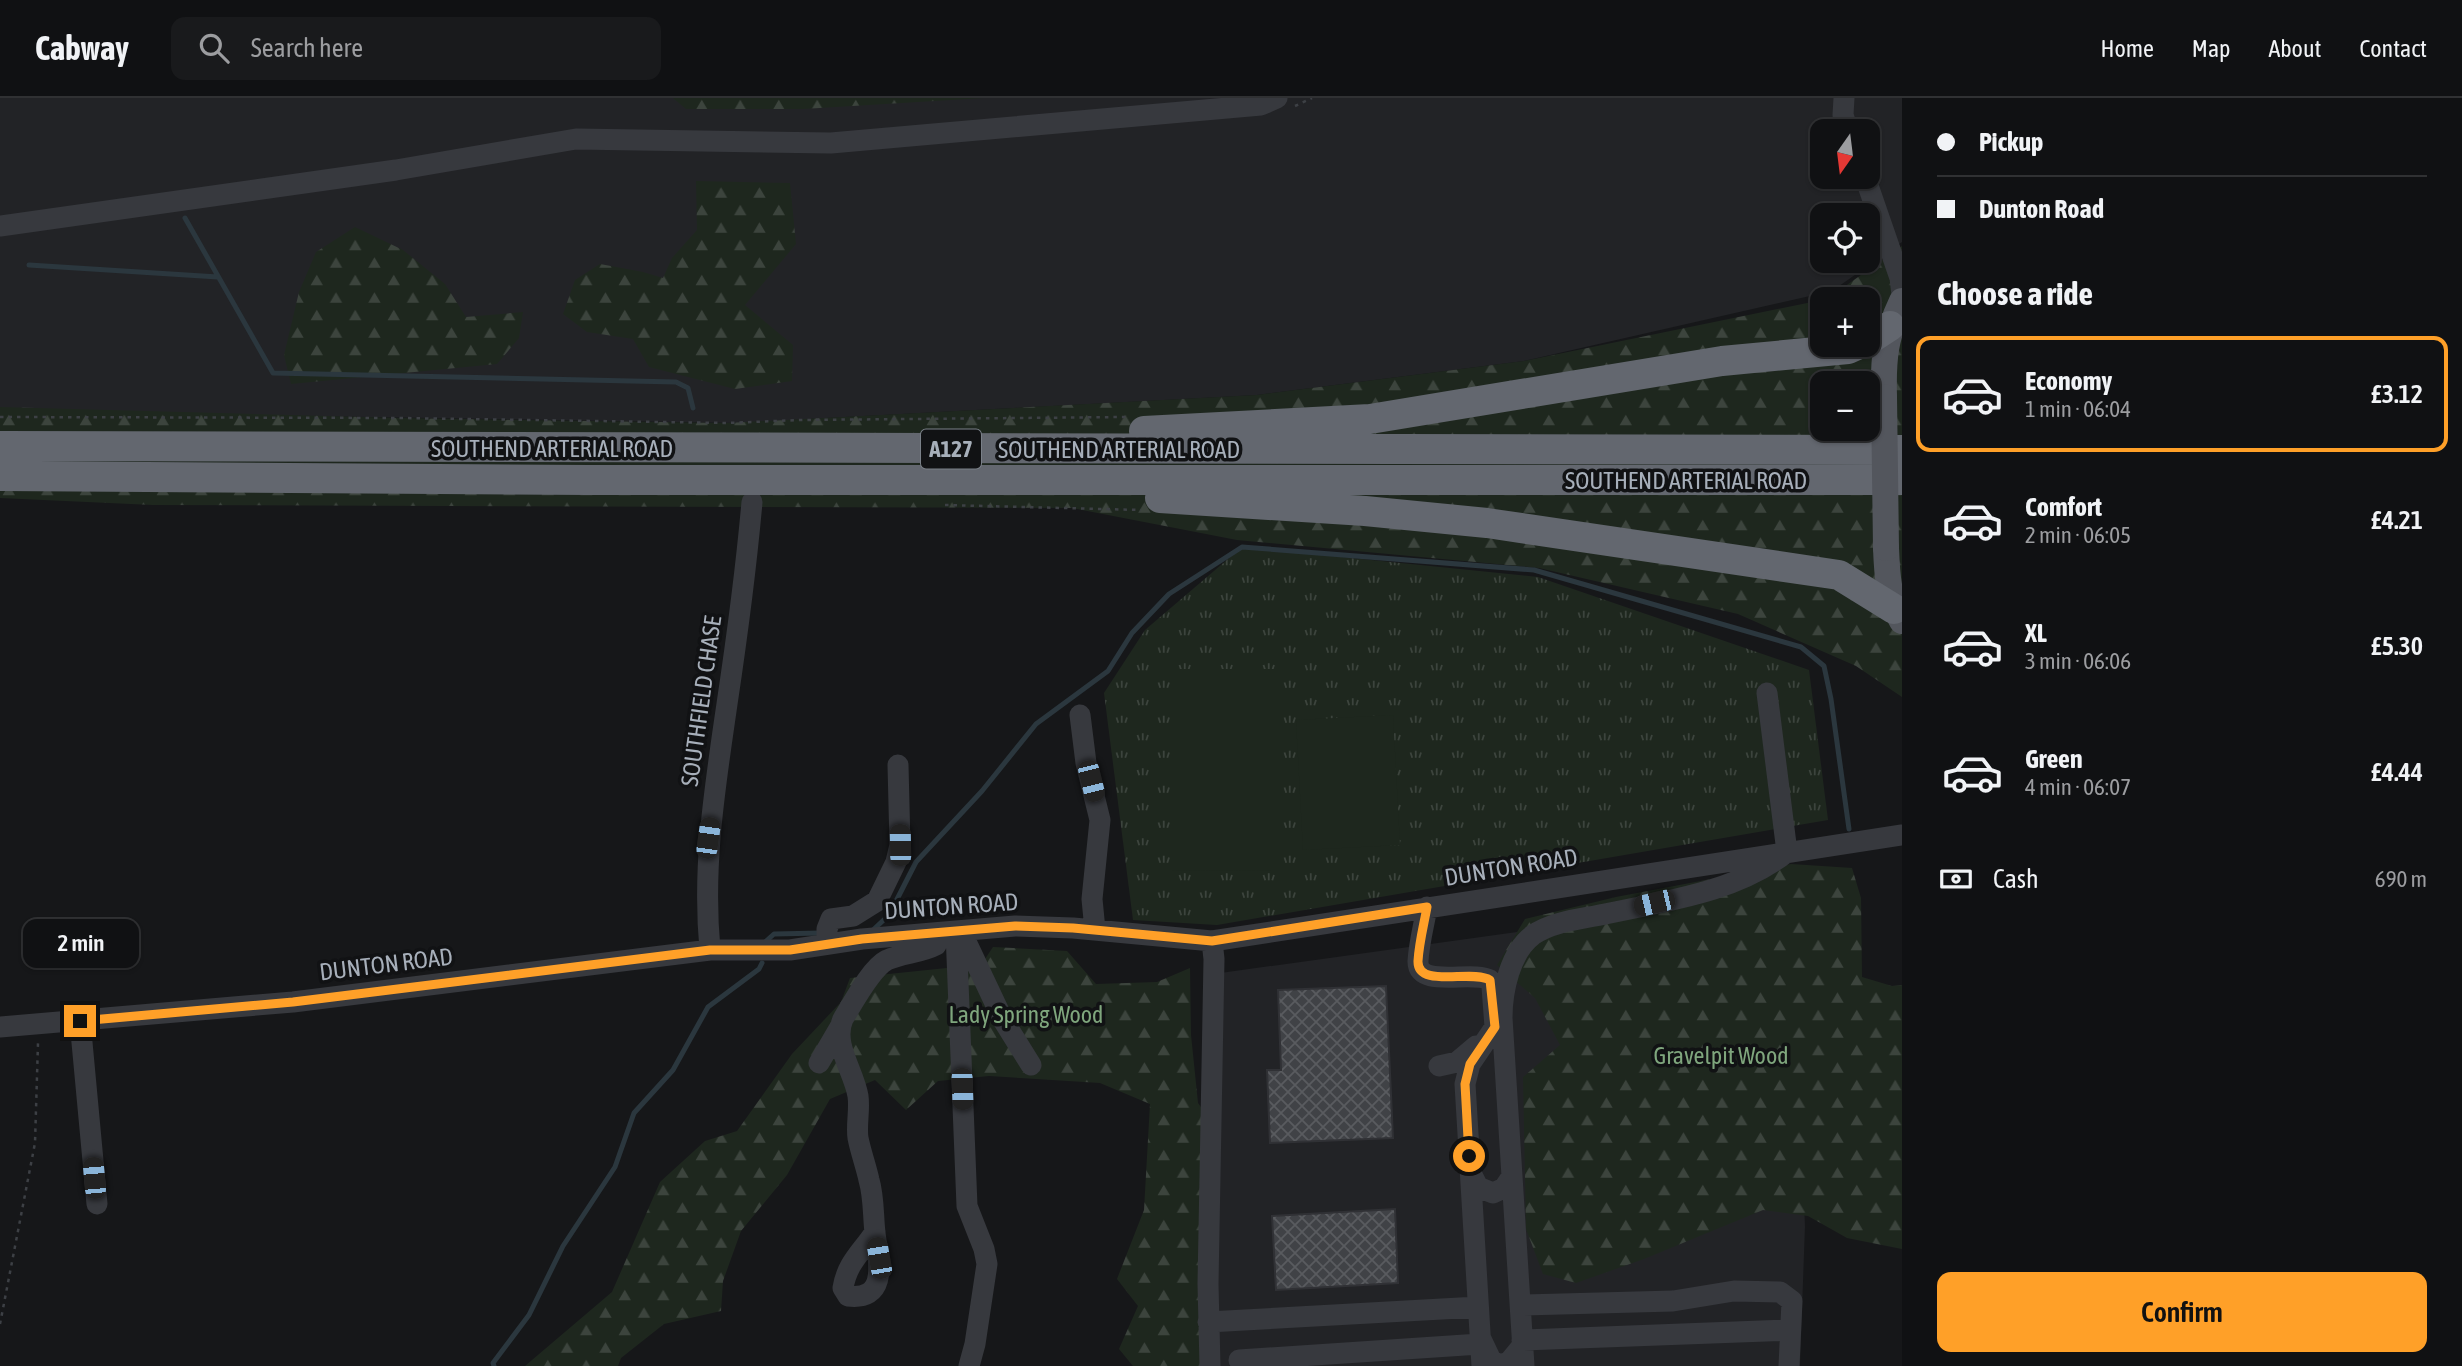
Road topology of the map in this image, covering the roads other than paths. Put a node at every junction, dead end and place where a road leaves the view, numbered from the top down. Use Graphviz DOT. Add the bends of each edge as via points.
graph roads {
  1 [pos="1844,98"];
  2 [pos="1285,102"];
  3 [pos="1844,119"];
  4 [pos="1880,214"];
  5 [pos="1880,221"];
  6 [pos="0,226"];
  7 [pos="1902,243"];
  8 [pos="1902,295"];
  9 [pos="1886,323"];
  10 [pos="1810,353"];
  11 [pos="0,446"];
  12 [pos="850,449"];
  13 [pos="1902,450"];
  14 [pos="0,476"];
  15 [pos="1902,480"];
  16 [pos="752,491"];
  17 [pos="1898,615"];
  18 [pos="1767,693"];
  19 [pos="1080,715"];
  20 [pos="898,765"];
  21 [pos="1902,835"];
  22 [pos="1787,852"];
  23 [pos="1427,907"];
  24 [pos="1095,930"];
  25 [pos="951,932"];
  26 [pos="1212,941"];
  27 [pos="827,944"];
  28 [pos="710,950"];
  29 [pos="1495,1017"];
  30 [pos="80,1021"];
  31 [pos="0,1027"];
  32 [pos="840,1027"];
  33 [pos="820,1063"];
  34 [pos="1031,1065"];
  35 [pos="1439,1066"];
  36 [pos="1470,1170"];
  37 [pos="1512,1176"];
  38 [pos="97,1204"];
  39 [pos="875,1232"];
  40 [pos="1521,1306"];
  41 [pos="1478,1307"];
  42 [pos="1208,1322"];
  43 [pos="1790,1331"];
  44 [pos="1480,1340"];
  45 [pos="1523,1350"];
  46 [pos="1239,1363"];
  47 [pos="968,1366"];
  48 [pos="1210,1366"];
  49 [pos="1482,1366"];
  50 [pos="1789,1366"];
  1 -- 3 [label="street"];
  2 -- 6 [label="street" via="831,143 576,139 396,170"];
  4 -- 7 [label="street"];
  5 -- 8 [label="street"];
  9 -- 17 [label="main road, bridge" via="1886,548 1888,582"];
  10 -- 12 [label="highway" via="1709,363 1370,419"];
  11 -- 12 [label="highway, SOUTHEND ARTERIAL ROAD / A127"];
  12 -- 13 [label="highway, SOUTHEND ARTERIAL ROAD / A127"];
  14 -- 16 [label="highway, SOUTHEND ARTERIAL ROAD / A127"];
  15 -- 16 [label="highway, SOUTHEND ARTERIAL ROAD / A127"];
  16 -- 17 [label="highway" via="1124,495 1487,523 1839,575"];
  16 -- 28 [label="street, SOUTHFIELD CHASE" via="745,583 708,838"];
  18 -- 22 [label="street"];
  19 -- 24 [label="street" via="1100,820 1092,899"];
  20 -- 27 [label="street" via="900,845 896,862 877,901 853,916 831,919"];
  21 -- 22 [label="street, DUNTON ROAD"];
  22 -- 23 [label="street, DUNTON ROAD"];
  22 -- 37 [label="street" via="1739,880 1558,924 1540,930 1522,946 1506,984 1502,1010"];
  23 -- 26 [label="street, DUNTON ROAD"];
  23 -- 29 [label="street" via="1420,969 1432,977 1486,977 1492,984"];
  24 -- 25 [label="street, DUNTON ROAD" via="1015,926"];
  24 -- 26 [label="street, DUNTON ROAD"];
  25 -- 27 [label="street, DUNTON ROAD"];
  25 -- 32 [label="street" via="928,949 886,960"];
  25 -- 34 [label="street"];
  25 -- 47 [label="street" via="967,1206 987,1264"];
  26 -- 42 [label="street"];
  27 -- 28 [label="street, DUNTON ROAD" via="790,950"];
  28 -- 30 [label="street, DUNTON ROAD" via="293,1002"];
  29 -- 35 [label="street" via="1462,1059"];
  29 -- 36 [label="street" via="1493,1031 1465,1078"];
  30 -- 31 [label="street, DUNTON ROAD"];
  30 -- 38 [label="street"];
  32 -- 33 [label="street"];
  32 -- 39 [label="street" via="858,1095 857,1135 869,1180"];
  36 -- 37 [label="street" via="1478,1187 1493,1193 1504,1188"];
  36 -- 41 [label="street"];
  37 -- 40 [label="street"];
  40 -- 43 [label="street" via="1780,1292 1791,1301"];
  40 -- 45 [label="street"];
  41 -- 42 [label="street"];
  41 -- 44 [label="street"];
  42 -- 46 [label="street"];
  42 -- 48 [label="street"];
  43 -- 45 [label="street"];
  43 -- 50 [label="street"];
  44 -- 45 [label="street" via="1499,1365"];
  44 -- 46 [label="street"];
  44 -- 49 [label="street"];
}
